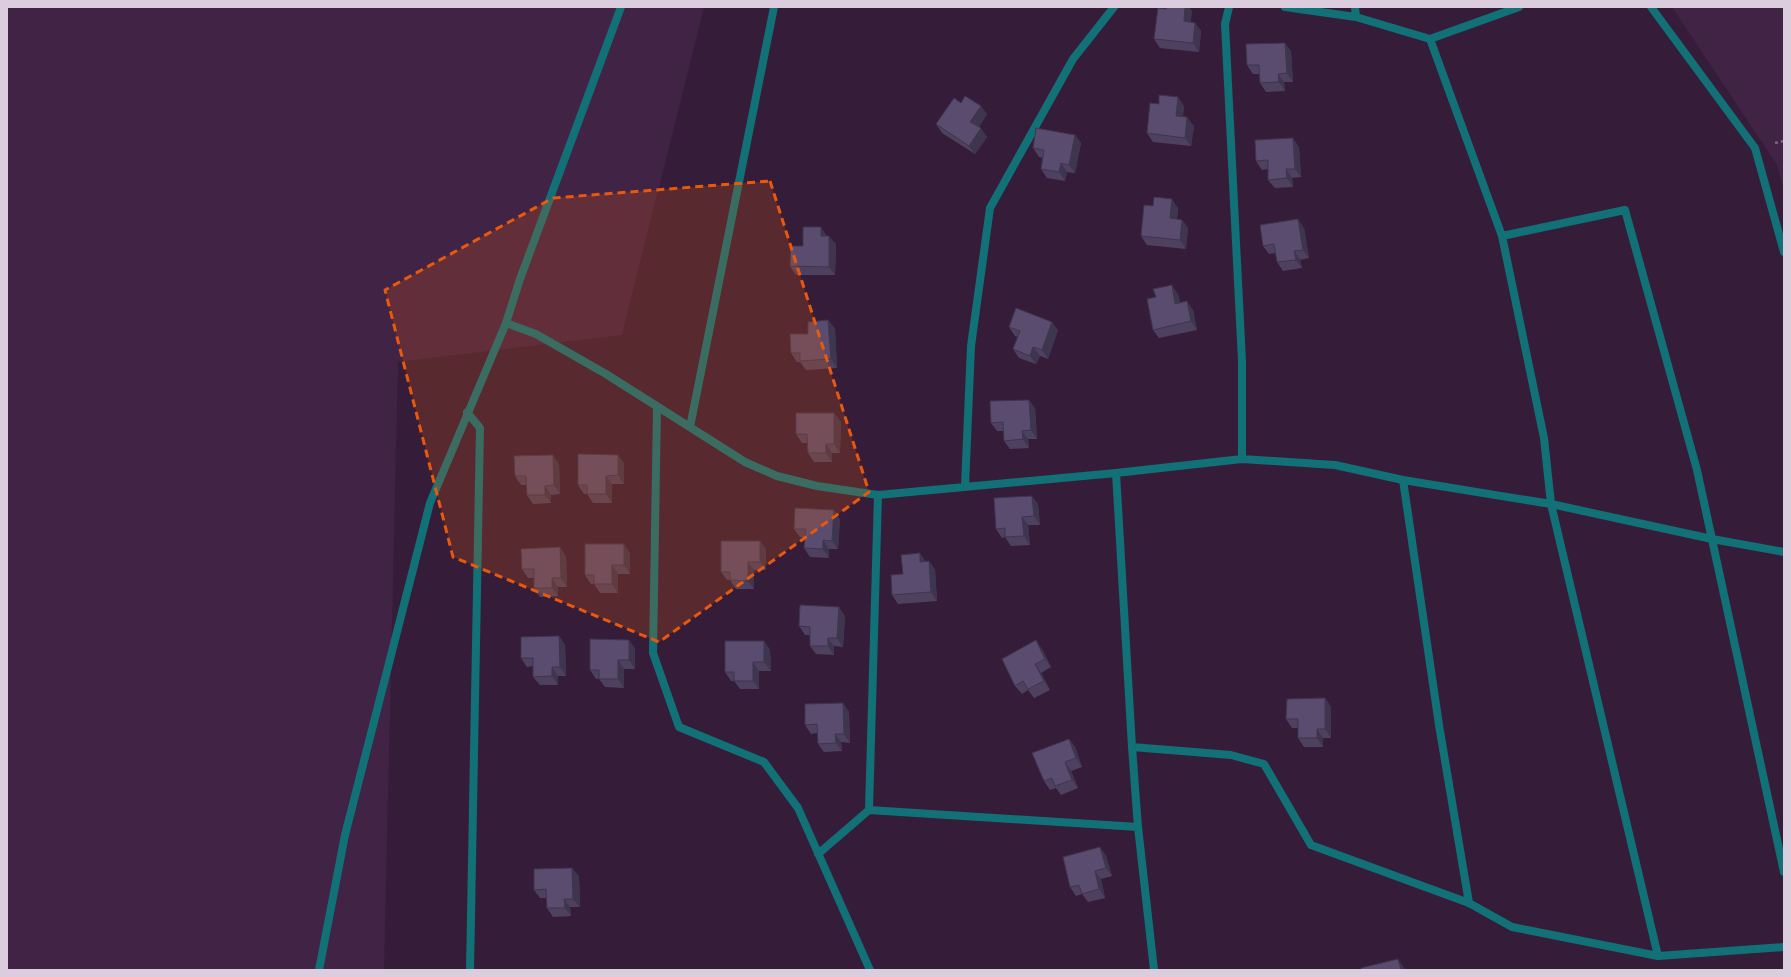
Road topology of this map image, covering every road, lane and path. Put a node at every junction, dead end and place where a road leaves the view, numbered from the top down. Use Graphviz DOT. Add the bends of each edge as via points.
graph roads {
  1 [pos="621,7"];
  2 [pos="774,7"];
  3 [pos="1114,7"];
  4 [pos="1230,7"];
  5 [pos="1285,7"];
  6 [pos="1355,7"];
  7 [pos="1520,7"];
  8 [pos="1651,7"];
  9 [pos="1356,17"];
  10 [pos="1430,39"];
  11 [pos="1502,236"];
  12 [pos="1784,252"];
  13 [pos="506,323"];
  14 [pos="657,407"];
  15 [pos="467,412"];
  16 [pos="690,427"];
  17 [pos="1242,459"];
  18 [pos="1116,473"];
  19 [pos="1403,480"];
  20 [pos="965,486"];
  21 [pos="878,495"];
  22 [pos="1551,504"];
  23 [pos="1712,539"];
  24 [pos="1784,552"];
  25 [pos="1132,747"];
  26 [pos="869,810"];
  27 [pos="1138,827"];
  28 [pos="818,854"];
  29 [pos="1784,872"];
  30 [pos="1469,904"];
  31 [pos="1784,947"];
  32 [pos="1658,956"];
  33 [pos="319,970"];
  34 [pos="470,970"];
  35 [pos="870,970"];
  36 [pos="1154,970"];
  1 -- 13 [label="street"];
  2 -- 16 [label="street"];
  3 -- 20 [label="street" via="1072,59 990,208 971,346"];
  4 -- 17 [label="street" via="1225,24 1242,361"];
  5 -- 9 [label="street"];
  6 -- 9 [label="street"];
  7 -- 10 [label="street"];
  8 -- 12 [label="street" via="1755,148"];
  9 -- 10 [label="street"];
  10 -- 11 [label="street"];
  11 -- 22 [label="street" via="1544,438"];
  11 -- 23 [label="street" via="1625,210 1697,470"];
  13 -- 14 [label="street" via="536,334"];
  13 -- 15 [label="street"];
  14 -- 16 [label="street"];
  14 -- 28 [label="street" via="653,653 679,727 764,762 798,808"];
  15 -- 33 [label="street" via="428,510 344,835"];
  15 -- 34 [label="street" via="480,428"];
  16 -- 21 [label="street" via="745,462 777,476 816,486"];
  17 -- 18 [label="street"];
  17 -- 19 [label="street" via="1335,465"];
  18 -- 20 [label="street"];
  18 -- 25 [label="street"];
  19 -- 22 [label="street"];
  19 -- 30 [label="street" via="1439,725"];
  20 -- 21 [label="street"];
  21 -- 26 [label="street"];
  22 -- 23 [label="street"];
  22 -- 32 [label="street"];
  23 -- 24 [label="street"];
  23 -- 29 [label="street"];
  25 -- 27 [label="street"];
  25 -- 30 [label="street" via="1231,755 1264,764 1311,845"];
  26 -- 27 [label="street"];
  26 -- 28 [label="street"];
  27 -- 36 [label="street"];
  28 -- 35 [label="street"];
  30 -- 32 [label="street" via="1512,927"];
  31 -- 32 [label="street"];
}
